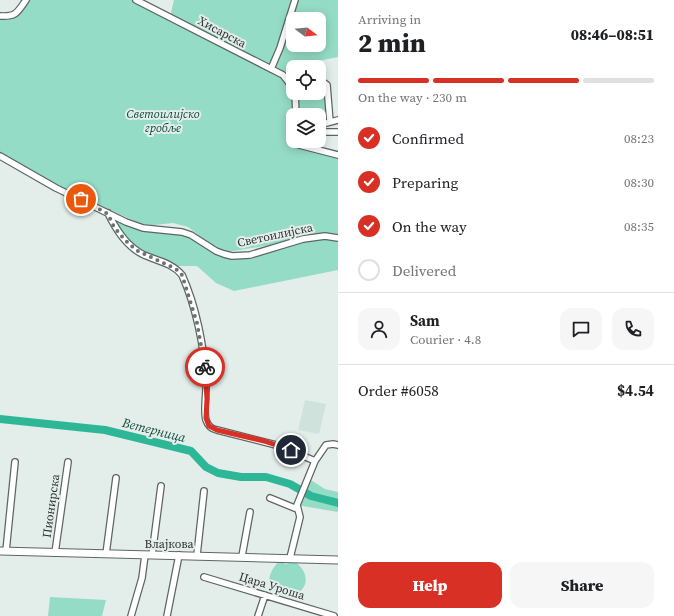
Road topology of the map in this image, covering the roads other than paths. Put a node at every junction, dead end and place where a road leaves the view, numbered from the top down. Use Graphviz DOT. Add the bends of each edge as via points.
graph roads {
  1 [pos="26,0"];
  2 [pos="136,0"];
  3 [pos="295,0"];
  4 [pos="0,16"];
  5 [pos="271,69"];
  6 [pos="286,79"];
  7 [pos="326,85"];
  8 [pos="338,120"];
  9 [pos="330,122"];
  10 [pos="326,123"];
  11 [pos="326,132"];
  12 [pos="338,132"];
  13 [pos="311,148"];
  14 [pos="338,155"];
  15 [pos="0,156"];
  16 [pos="108,214"];
  17 [pos="338,238"];
  18 [pos="338,445"];
  19 [pos="316,461"];
  20 [pos="15,462"];
  21 [pos="68,462"];
  22 [pos="116,478"];
  23 [pos="161,486"];
  24 [pos="204,491"];
  25 [pos="270,498"];
  26 [pos="297,507"];
  27 [pos="250,512"];
  28 [pos="3,551"];
  29 [pos="55,553"];
  30 [pos="106,554"];
  31 [pos="149,555"];
  32 [pos="179,555"];
  33 [pos="196,555"];
  34 [pos="242,556"];
  35 [pos="290,558"];
  36 [pos="338,560"];
  37 [pos="204,577"];
  38 [pos="265,595"];
  39 [pos="131,616"];
  40 [pos="167,616"];
  41 [pos="258,616"];
  42 [pos="334,616"];
  1 -- 4 [label="street" via="15,14"];
  2 -- 5 [label="street, Хисарска"];
  3 -- 5 [label="street"];
  5 -- 6 [label="street, Хисарска"];
  7 -- 9 [label="street"];
  8 -- 9 [label="street"];
  9 -- 10 [label="street"];
  11 -- 12 [label="street"];
  13 -- 14 [label="street"];
  15 -- 16 [label="street, Светоилијска"];
  16 -- 17 [label="street, Светоилијска" via="143,228 191,235 216,251 232,256 250,255 303,239 325,236"];
  16 -- 19 [label="street" via="114,227 136,250 176,269 182,275 197,323 204,359 206,418 209,426 280,446"];
  18 -- 19 [label="street" via="326,446"];
  19 -- 26 [label="street"];
  20 -- 28 [label="street"];
  21 -- 29 [label="street, Пионирска"];
  22 -- 30 [label="street"];
  23 -- 31 [label="street"];
  24 -- 33 [label="street"];
  25 -- 26 [label="street"];
  26 -- 35 [label="street" via="300,517"];
  27 -- 34 [label="street"];
  28 -- 29 [label="main road, Влајкова"];
  29 -- 30 [label="main road, Влајкова"];
  30 -- 31 [label="main road, Влајкова"];
  31 -- 32 [label="main road, Влајкова"];
  31 -- 39 [label="street"];
  32 -- 33 [label="main road, Влајкова"];
  32 -- 40 [label="street"];
  33 -- 34 [label="main road, Влајкова"];
  34 -- 35 [label="main road, Влајкова"];
  35 -- 36 [label="main road, Влајкова"];
  37 -- 38 [label="street, Цара Уроша"];
  38 -- 41 [label="street"];
  38 -- 42 [label="street, Цара Уроша"];
}
